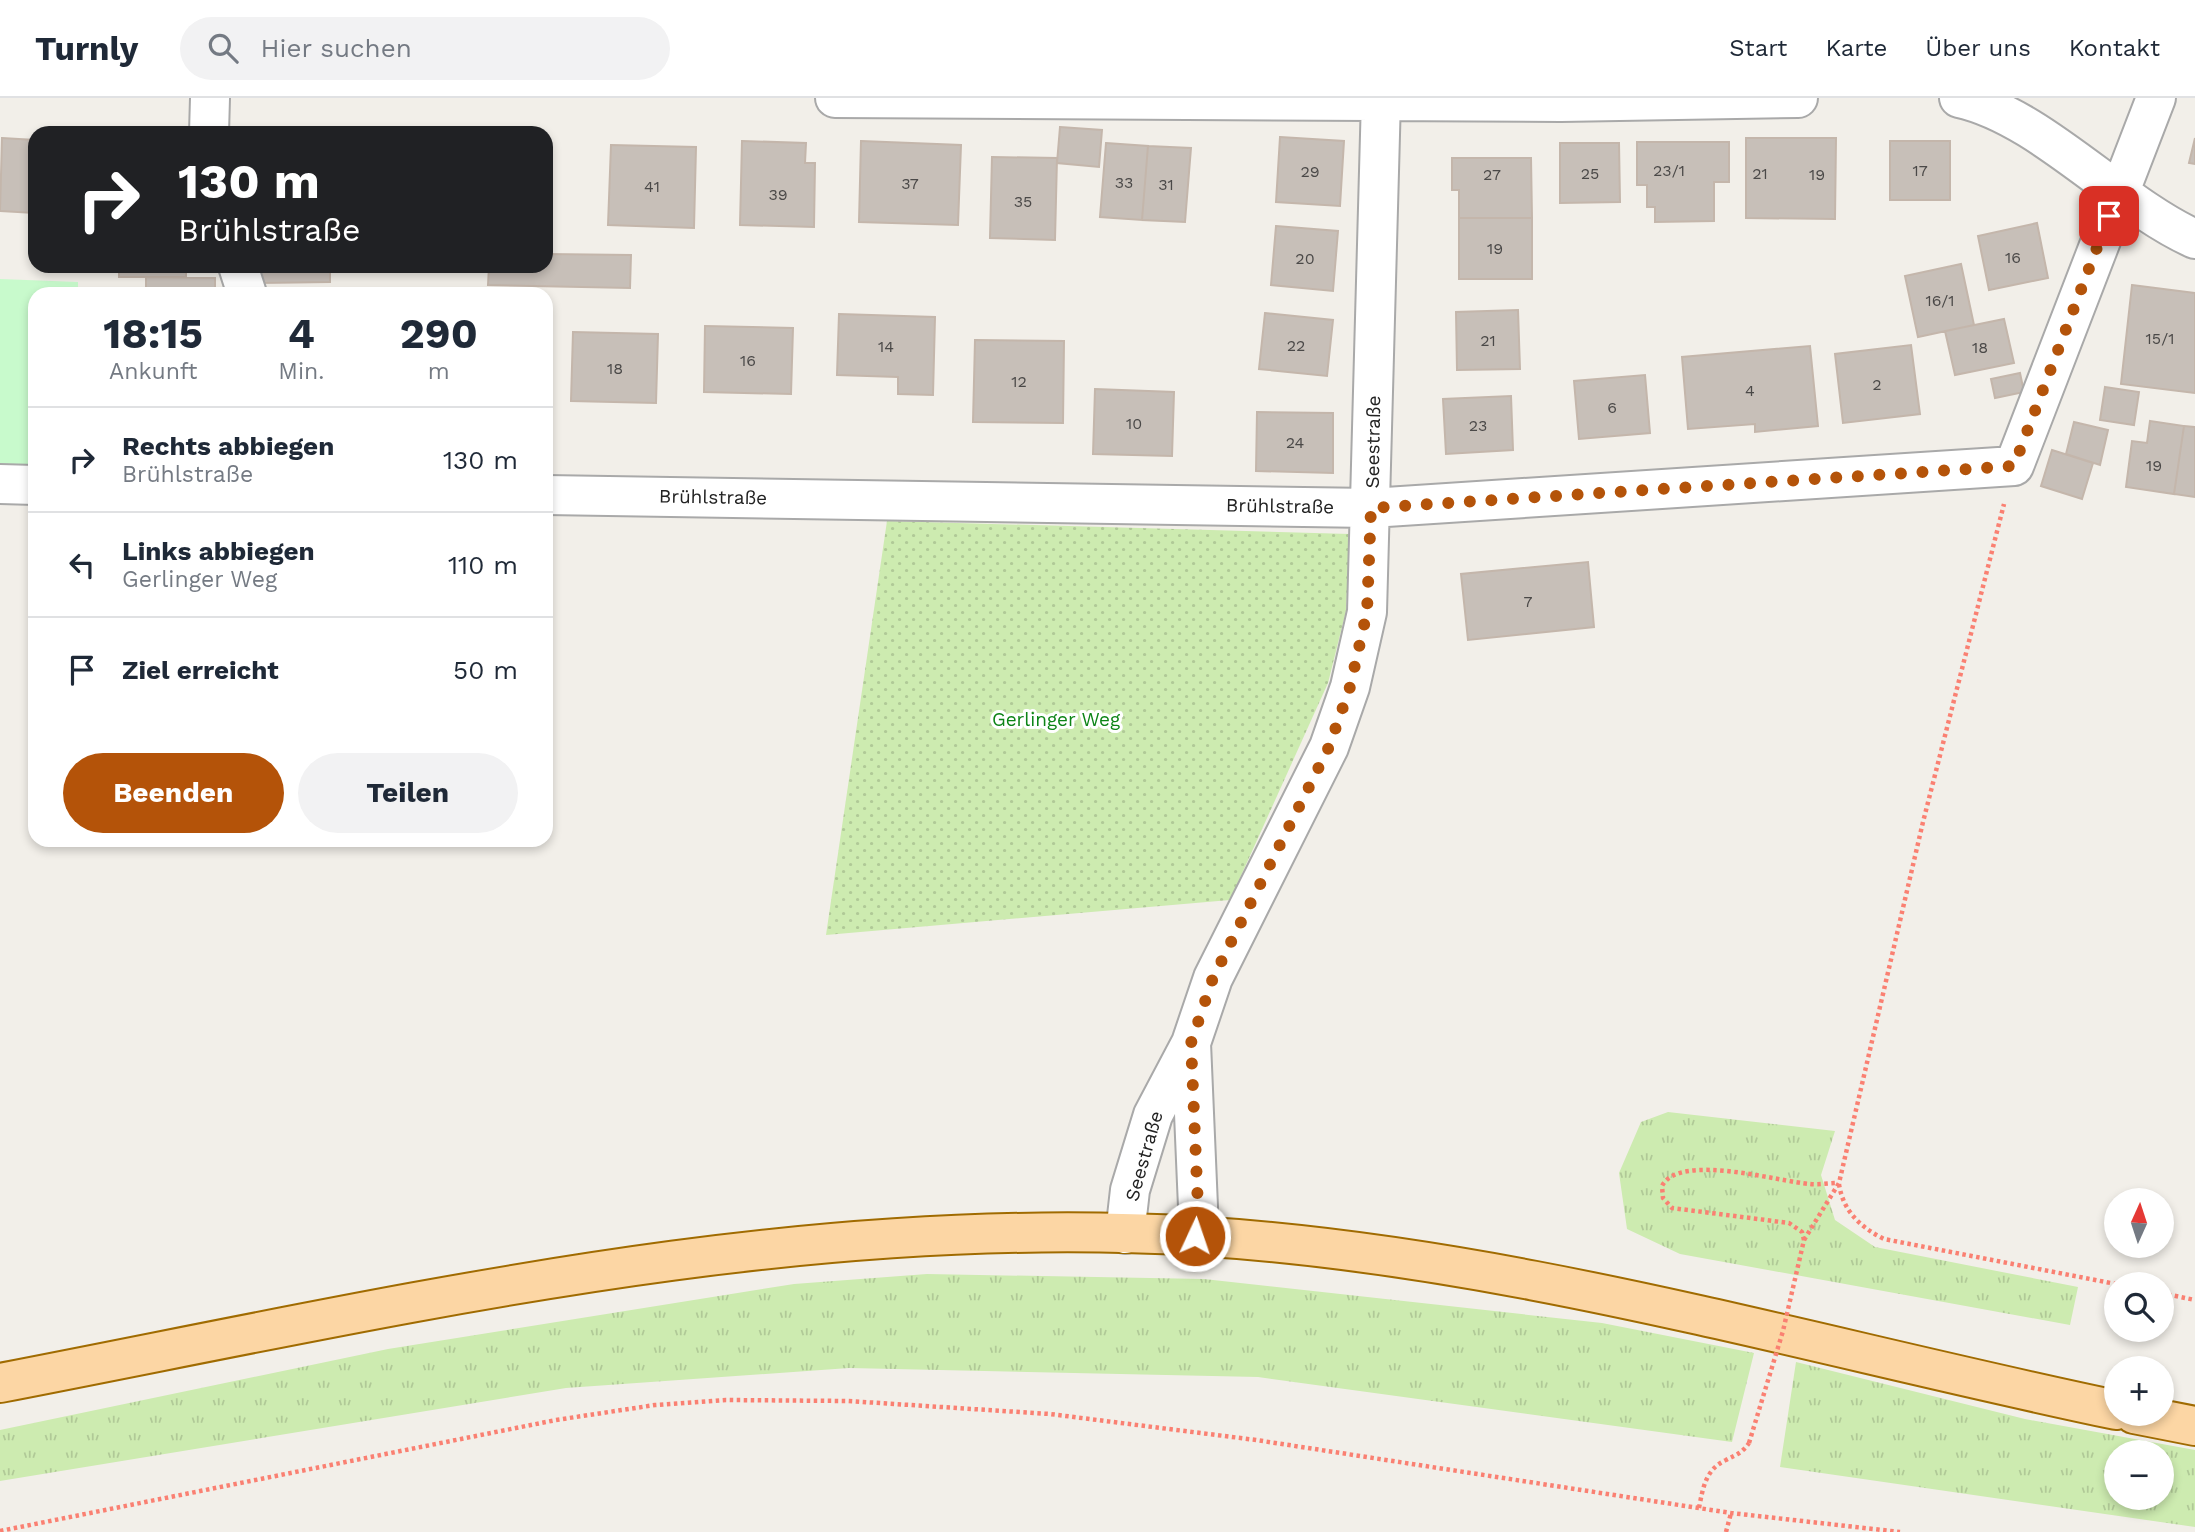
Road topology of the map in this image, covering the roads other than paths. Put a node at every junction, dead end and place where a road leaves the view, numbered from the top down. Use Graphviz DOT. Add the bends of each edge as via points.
graph roads {
  1 [pos="209,98"];
  2 [pos="835,98"];
  3 [pos="1798,98"];
  4 [pos="1959,98"];
  5 [pos="2156,98"];
  6 [pos="1381,99"];
  7 [pos="209,126"];
  8 [pos="2118,191"];
  9 [pos="2195,239"];
  10 [pos="0,484"];
  11 [pos="28,485"];
  12 [pos="553,495"];
  13 [pos="1371,508"];
  14 [pos="1191,1043"];
  15 [pos="1125,1234"];
  16 [pos="1195,1236"];
  17 [pos="0,1383"];
  18 [pos="2104,1407"];
  19 [pos="2174,1422"];
  20 [pos="2195,1426"];
  1 -- 7 [label="street"];
  2 -- 6 [label="street"];
  3 -- 6 [label="street"];
  4 -- 8 [label="street" via="2005,114"];
  5 -- 8 [label="street"];
  6 -- 13 [label="street, Seestraße"];
  8 -- 9 [label="street"];
  8 -- 13 [label="street, Brühlstraße" via="2014,466"];
  10 -- 11 [label="street"];
  12 -- 13 [label="street, Brühlstraße"];
  13 -- 14 [label="street, Seestraße" via="1367,612 1350,687 1329,747 1213,978"];
  14 -- 15 [label="street, Seestraße" via="1153,1115 1130,1190"];
  14 -- 16 [label="street, Seestraße" via="1198,1207"];
  15 -- 16 [label="main road"];
  15 -- 17 [label="main road" via="924,1234 627,1265"];
  16 -- 18 [label="main road" via="1506,1274"];
  19 -- 20 [label="main road"];
}
